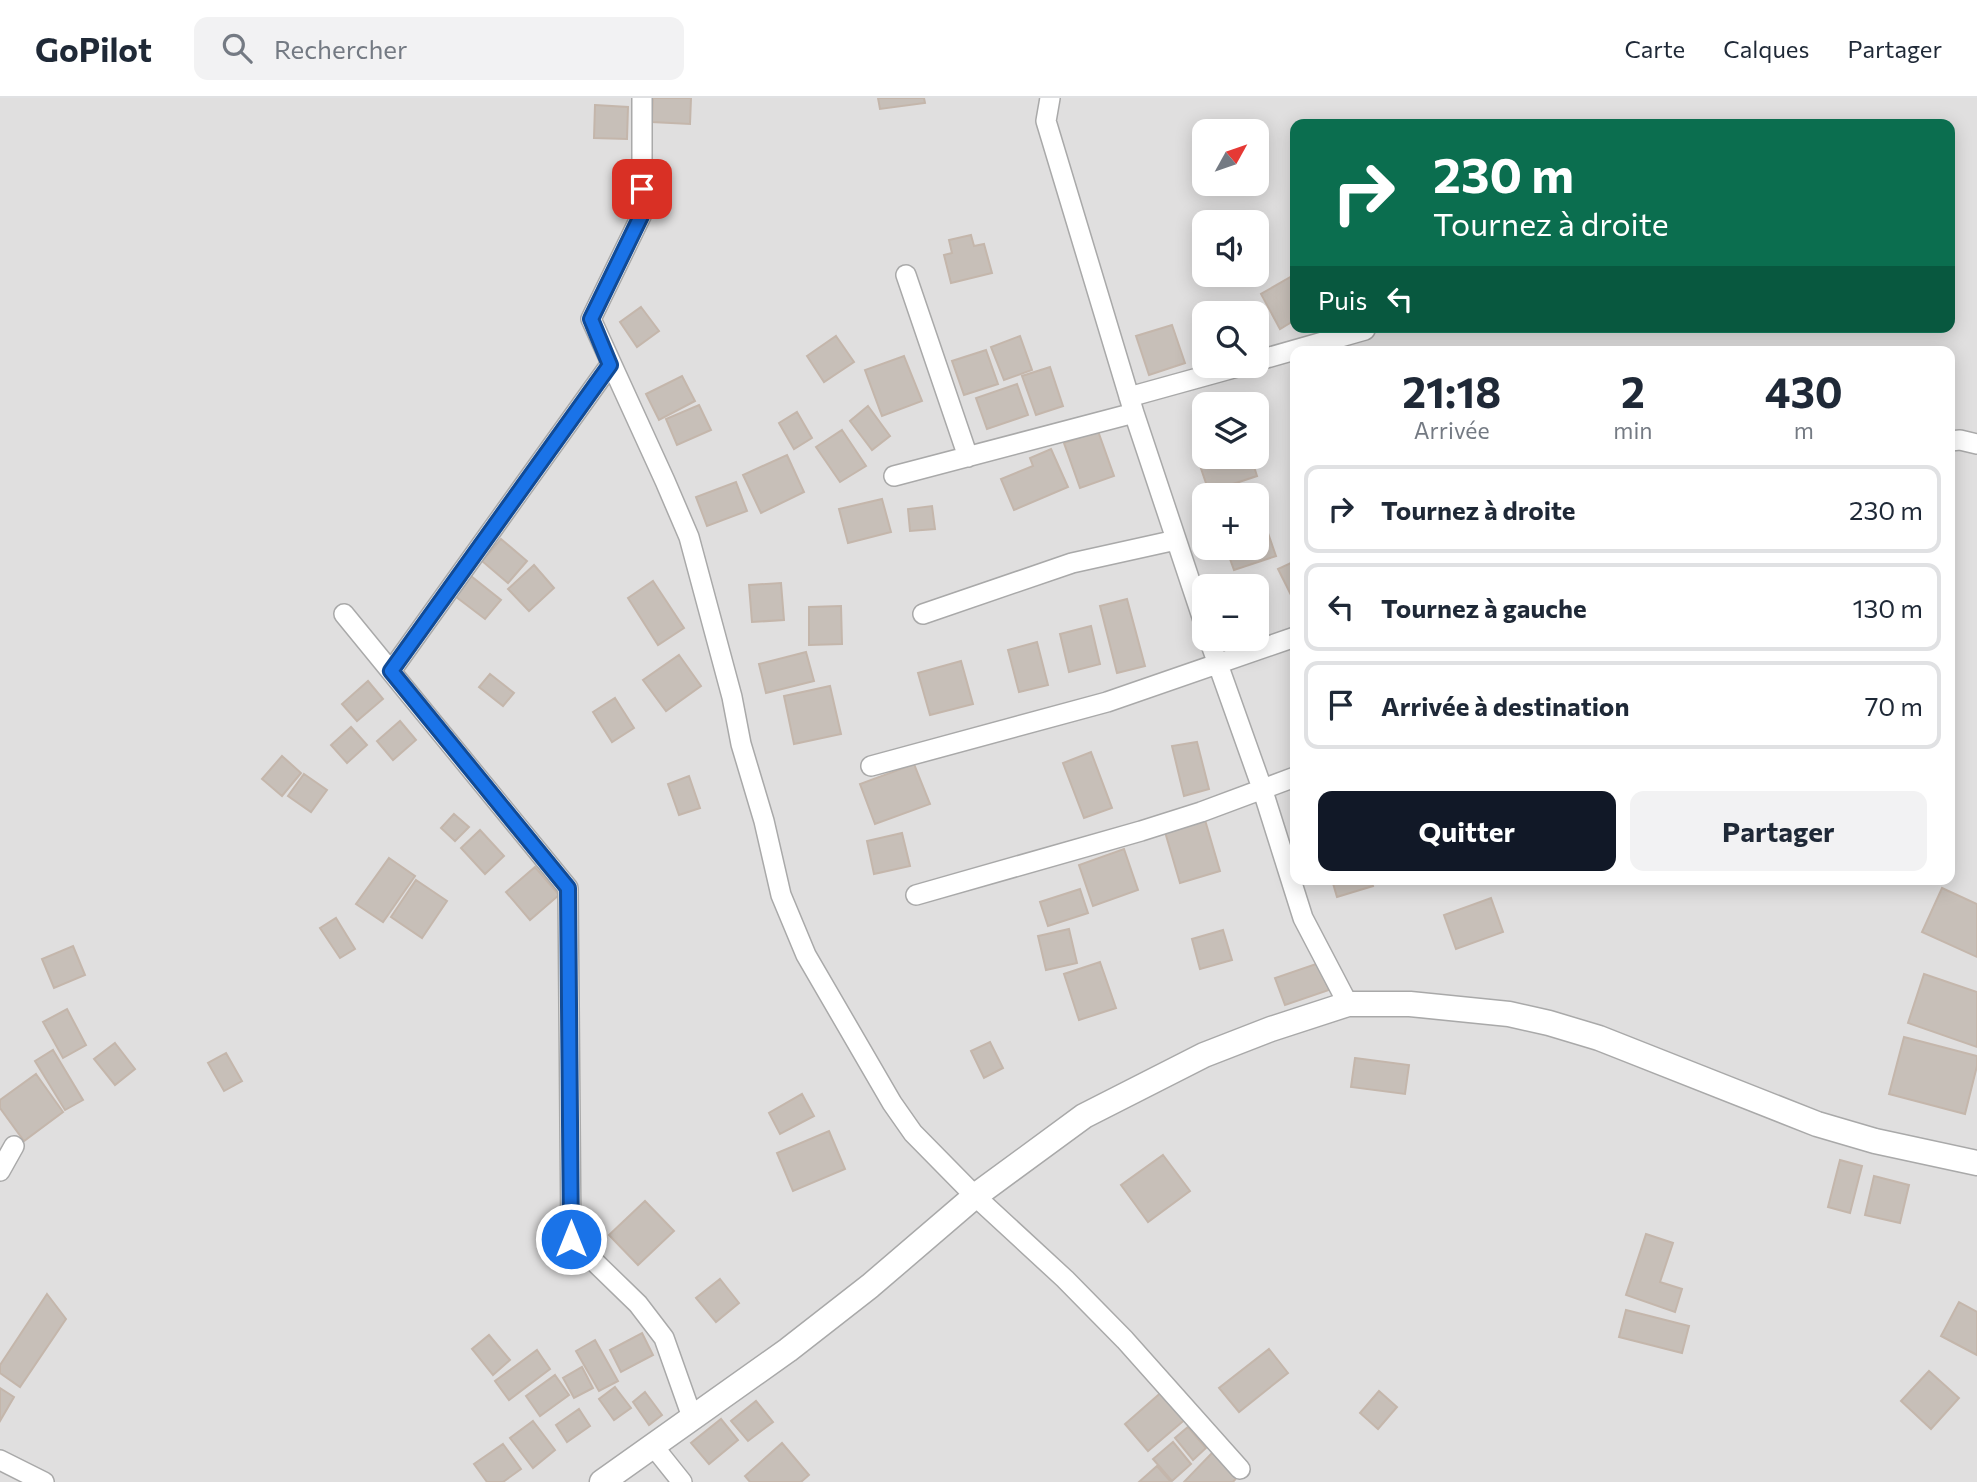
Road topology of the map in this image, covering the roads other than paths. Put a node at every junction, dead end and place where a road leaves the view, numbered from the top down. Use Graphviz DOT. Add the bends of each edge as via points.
graph roads {
  1 [pos="642,98"];
  2 [pos="1050,98"];
  3 [pos="906,275"];
  4 [pos="1354,333"];
  5 [pos="1309,346"];
  6 [pos="1290,351"];
  7 [pos="1269,357"];
  8 [pos="610,365"];
  9 [pos="1207,378"];
  10 [pos="1132,405"];
  11 [pos="1955,440"];
  12 [pos="1977,444"];
  13 [pos="968,457"];
  14 [pos="894,476"];
  15 [pos="1176,540"];
  16 [pos="1192,587"];
  17 [pos="344,614"];
  18 [pos="923,614"];
  19 [pos="1290,639"];
  20 [pos="1213,651"];
  21 [pos="1217,663"];
  22 [pos="391,671"];
  23 [pos="871,766"];
  24 [pos="1290,779"];
  25 [pos="1262,788"];
  26 [pos="1290,875"];
  27 [pos="1293,885"];
  28 [pos="916,895"];
  29 [pos="1348,1004"];
  30 [pos="14,1146"];
  31 [pos="1977,1163"];
  32 [pos="0,1171"];
  33 [pos="975,1196"];
  34 [pos="692,1417"];
  35 [pos="654,1447"];
  36 [pos="0,1460"];
  37 [pos="1240,1468"];
  38 [pos="44,1482"];
  39 [pos="602,1482"];
  40 [pos="682,1482"];
  1 -- 8 [label="street" via="642,214 591,319"];
  2 -- 10 [label="street" via="1046,121"];
  3 -- 13 [label="street"];
  4 -- 5 [label="street"];
  6 -- 7 [label="street"];
  8 -- 22 [label="street"];
  8 -- 33 [label="street" via="688,537 781,895 806,955 913,1133"];
  9 -- 10 [label="street"];
  10 -- 13 [label="street"];
  10 -- 15 [label="street"];
  11 -- 12 [label="street"];
  13 -- 14 [label="street"];
  15 -- 16 [label="street"];
  15 -- 18 [label="street" via="1072,563"];
  17 -- 22 [label="street"];
  19 -- 21 [label="street"];
  20 -- 21 [label="street"];
  21 -- 23 [label="street" via="1107,702"];
  21 -- 25 [label="street"];
  22 -- 34 [label="street" via="568,888 571,1239 638,1304 664,1338"];
  24 -- 25 [label="street"];
  25 -- 26 [label="street"];
  25 -- 28 [label="street" via="1141,831"];
  27 -- 29 [label="street" via="1304,918"];
  29 -- 31 [label="street" via="1410,1004 1549,1023 1599,1038 1818,1124"];
  29 -- 33 [label="street" via="1204,1055 1084,1116"];
  30 -- 32 [label="street"];
  33 -- 34 [label="street" via="860,1294"];
  33 -- 37 [label="street" via="1125,1340"];
  34 -- 35 [label="street"];
  35 -- 39 [label="street"];
  35 -- 40 [label="street"];
  36 -- 38 [label="street"];
}
